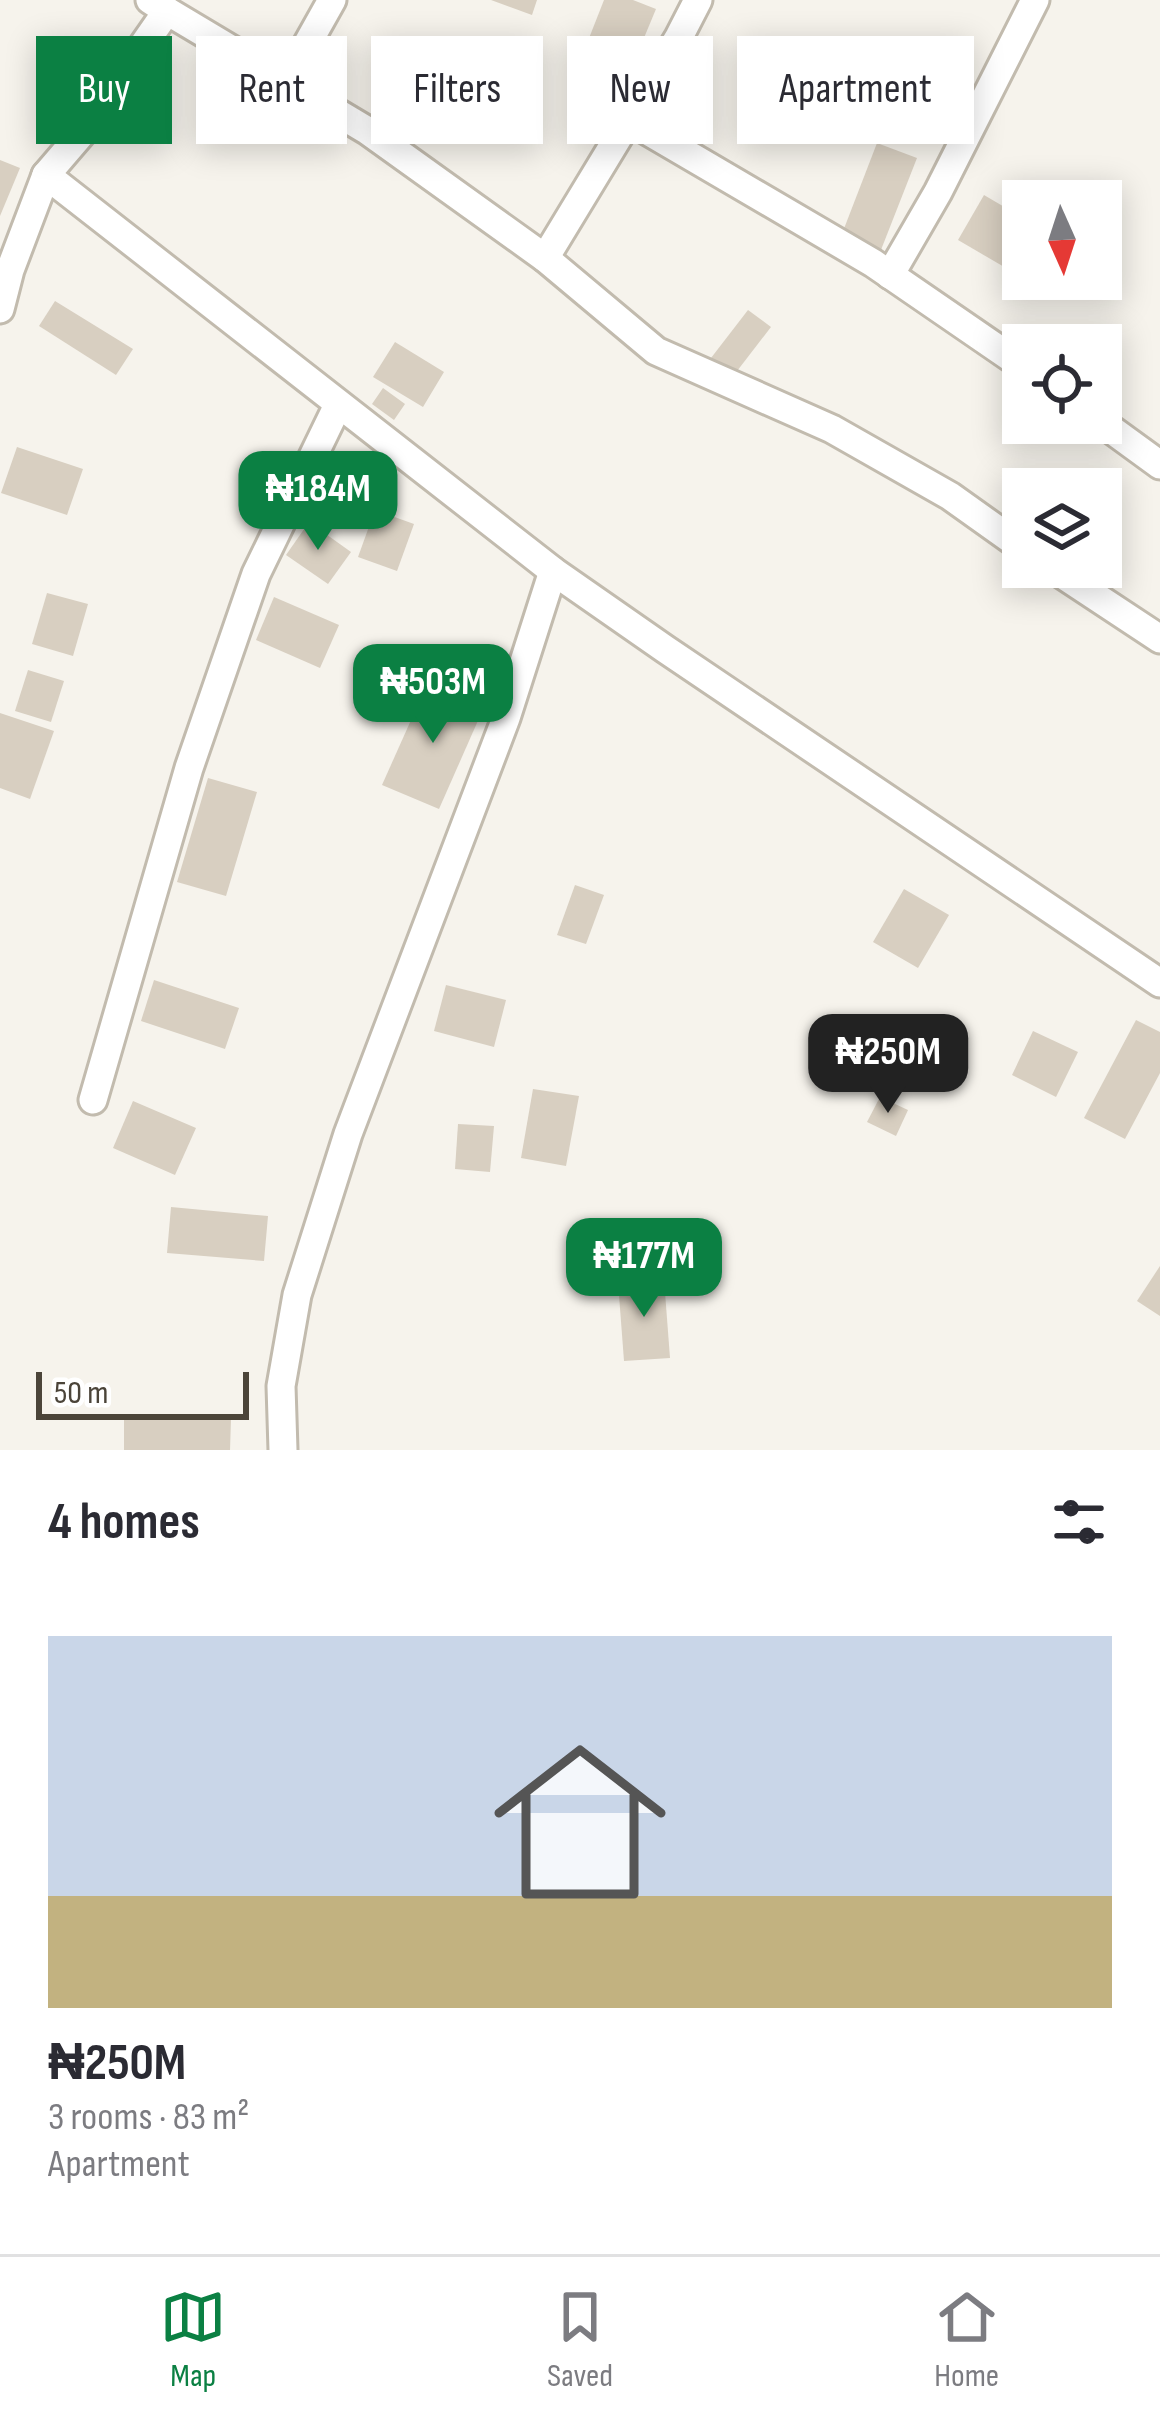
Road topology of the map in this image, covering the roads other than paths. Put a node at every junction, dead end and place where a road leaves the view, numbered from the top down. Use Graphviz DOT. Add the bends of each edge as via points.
graph roads {
  1 [pos="332,0"];
  2 [pos="698,0"];
  3 [pos="1035,0"];
  4 [pos="158,5"];
  5 [pos="210,36"];
  6 [pos="312,36"];
  7 [pos="680,36"];
  8 [pos="347,118"];
  9 [pos="614,144"];
  10 [pos="669,144"];
  11 [pos="46,175"];
  12 [pos="544,258"];
  13 [pos="890,275"];
  14 [pos="0,309"];
  15 [pos="1002,352"];
  16 [pos="338,405"];
  17 [pos="1122,437"];
  18 [pos="1160,465"];
  19 [pos="1002,533"];
  20 [pos="553,571"];
  21 [pos="1083,588"];
  22 [pos="1160,639"];
  23 [pos="1160,983"];
  24 [pos="93,1100"];
  25 [pos="283,1450"];
  1 -- 6 [label="street"];
  2 -- 7 [label="street"];
  3 -- 13 [label="street"];
  4 -- 5 [label="street"];
  4 -- 11 [label="street" via="82,133"];
  8 -- 12 [label="street"];
  9 -- 12 [label="street"];
  10 -- 13 [label="street"];
  11 -- 14 [label="street"];
  11 -- 16 [label="street"];
  12 -- 19 [label="street" via="656,351 832,429"];
  13 -- 15 [label="street"];
  16 -- 20 [label="street"];
  16 -- 24 [label="street" via="256,574 189,768"];
  17 -- 18 [label="street"];
  20 -- 23 [label="street"];
  20 -- 25 [label="street" via="297,1295 281,1385"];
  21 -- 22 [label="street"];
}
